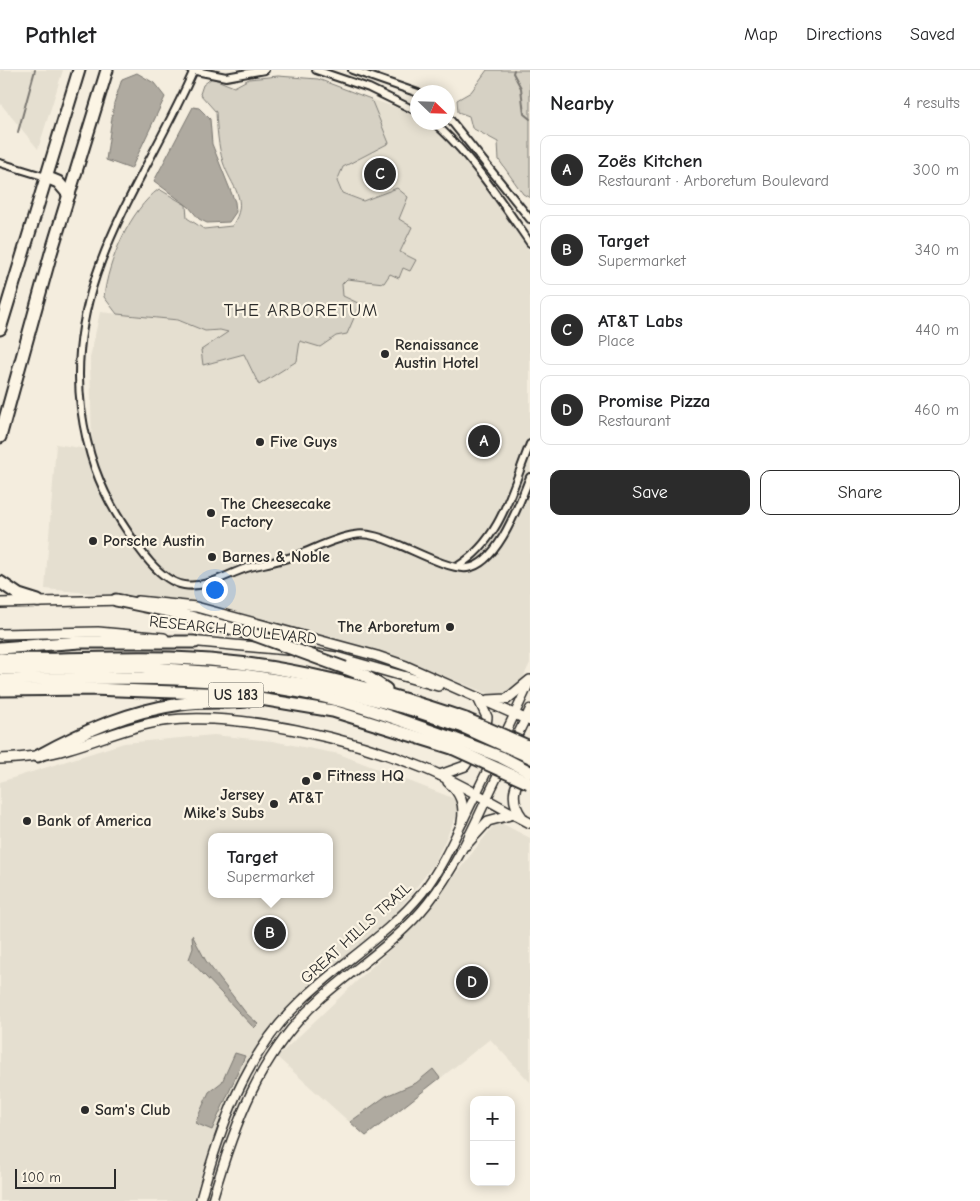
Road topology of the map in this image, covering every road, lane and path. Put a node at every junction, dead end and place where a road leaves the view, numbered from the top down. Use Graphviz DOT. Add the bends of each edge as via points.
graph roads {
  1 [pos="79,70"];
  2 [pos="193,70"];
  3 [pos="265,70"];
  4 [pos="316,70"];
  5 [pos="352,70"];
  6 [pos="108,71"];
  7 [pos="410,91"];
  8 [pos="410,108"];
  9 [pos="455,126"];
  10 [pos="443,130"];
  11 [pos="0,163"];
  12 [pos="46,177"];
  13 [pos="69,195"];
  14 [pos="530,219"];
  15 [pos="530,243"];
  16 [pos="0,329"];
  17 [pos="0,436"];
  18 [pos="530,444"];
  19 [pos="530,477"];
  20 [pos="458,566"];
  21 [pos="0,582"];
  22 [pos="116,600"];
  23 [pos="38,601"];
  24 [pos="0,603"];
  25 [pos="0,634"];
  26 [pos="195,642"];
  27 [pos="0,648"];
  28 [pos="0,659"];
  29 [pos="0,668"];
  30 [pos="0,680"];
  31 [pos="530,680"];
  32 [pos="0,690"];
  33 [pos="458,690"];
  34 [pos="394,694"];
  35 [pos="480,699"];
  36 [pos="265,700"];
  37 [pos="530,709"];
  38 [pos="515,714"];
  39 [pos="528,720"];
  40 [pos="464,723"];
  41 [pos="454,744"];
  42 [pos="530,747"];
  43 [pos="38,756"];
  44 [pos="530,757"];
  45 [pos="0,759"];
  46 [pos="530,772"];
  47 [pos="440,775"];
  48 [pos="530,783"];
  49 [pos="476,792"];
  50 [pos="487,798"];
  51 [pos="514,814"];
  52 [pos="462,822"];
  53 [pos="527,822"];
  54 [pos="466,845"];
  55 [pos="200,1201"];
  56 [pos="212,1201"];
  1 -- 12 [label="highway"];
  2 -- 3 [label="street" via="226,76"];
  2 -- 20 [label="street" via="104,252 82,324 78,374 82,419 91,463 107,496 143,555 171,580 185,586 268,565 355,534 384,539"];
  4 -- 8 [label="street" via="370,88"];
  5 -- 7 [label="street"];
  6 -- 13 [label="highway"];
  9 -- 14 [label="street"];
  10 -- 15 [label="street" via="465,154"];
  11 -- 12 [label="street"];
  12 -- 13 [label="highway" via="58,182"];
  12 -- 16 [label="highway"];
  13 -- 17 [label="highway"];
  18 -- 20 [label="street" via="498,524 476,552"];
  19 -- 20 [label="street" via="511,522 492,552 473,566"];
  21 -- 23 [label="highway"];
  22 -- 23 [label="main road, RESEARCH BOULEVARD"];
  22 -- 33 [label="main road, RESEARCH BOULEVARD" via="196,608 328,642 391,660"];
  22 -- 34 [label="highway, bridge" via="255,635 366,676"];
  23 -- 24 [label="main road, RESEARCH BOULEVARD"];
  25 -- 26 [label="main road, RESEARCH BOULEVARD" via="98,632"];
  26 -- 27 [label="highway" via="80,642"];
  26 -- 33 [label="main road, RESEARCH BOULEVARD" via="336,657 415,681"];
  28 -- 34 [label="highway, US 183" via="202,660 320,676"];
  29 -- 40 [label="highway" via="139,667 244,675 334,689"];
  30 -- 41 [label="highway" via="146,678 254,685 343,702"];
  31 -- 35 [label="main road" via="507,699"];
  31 -- 38 [label="street, GREAT HILLS TRAIL"];
  32 -- 36 [label="highway, US 183" via="230,694"];
  33 -- 35 [label="main road, RESEARCH BOULEVARD"];
  34 -- 40 [label="highway, US 183"];
  35 -- 38 [label="main road, RESEARCH BOULEVARD"];
  35 -- 47 [label="main road" via="487,717 478,745 465,766"];
  36 -- 41 [label="highway, US 183" via="333,711"];
  36 -- 43 [label="highway" via="183,704 133,714 89,730"];
  37 -- 39 [label="street, GREAT HILLS TRAIL"];
  38 -- 39 [label="main road, RESEARCH BOULEVARD"];
  38 -- 49 [label="street, GREAT HILLS TRAIL"];
  39 -- 50 [label="street, GREAT HILLS TRAIL"];
  40 -- 42 [label="highway, US 183, bridge"];
  40 -- 44 [label="highway, bridge"];
  41 -- 46 [label="highway, bridge" via="501,757"];
  41 -- 48 [label="highway, US 183, bridge"];
  43 -- 45 [label="main road"];
  43 -- 47 [label="main road" via="154,723 209,720 248,723 326,738 388,754"];
  44 -- 53 [label="main road" via="513,800"];
  47 -- 49 [label="main road"];
  47 -- 52 [label="main road" via="459,794 464,811"];
  49 -- 50 [label="main road"];
  49 -- 52 [label="street, GREAT HILLS TRAIL"];
  50 -- 51 [label="main road"];
  50 -- 54 [label="street, GREAT HILLS TRAIL"];
  51 -- 53 [label="main road"];
  51 -- 54 [label="main road" via="488,821"];
  52 -- 55 [label="street, GREAT HILLS TRAIL" via="422,893 400,916 299,1002 259,1051 231,1104"];
  54 -- 56 [label="street, GREAT HILLS TRAIL" via="434,896 407,927 311,1007 270,1056 242,1108"];
}
